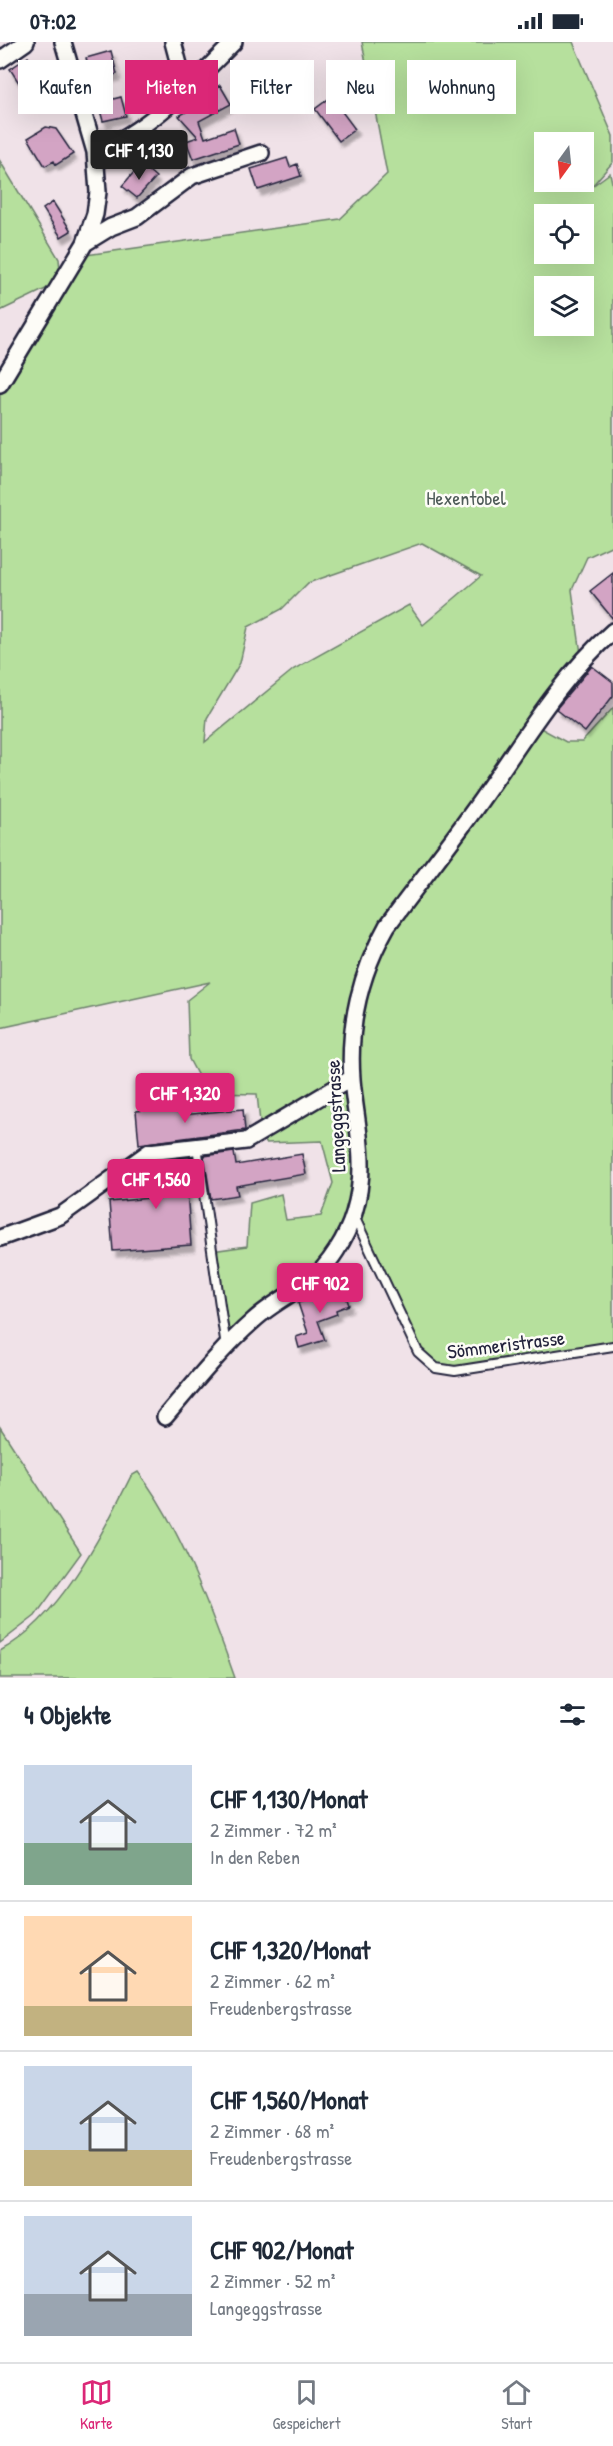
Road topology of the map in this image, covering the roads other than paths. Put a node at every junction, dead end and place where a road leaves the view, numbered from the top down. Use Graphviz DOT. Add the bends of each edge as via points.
graph roads {
  1 [pos="26,42"];
  2 [pos="63,42"];
  3 [pos="173,42"];
  4 [pos="234,42"];
  5 [pos="0,60"];
  6 [pos="178,60"];
  7 [pos="214,60"];
  8 [pos="157,114"];
  9 [pos="94,152"];
  10 [pos="261,153"];
  11 [pos="85,243"];
  12 [pos="0,384"];
  13 [pos="613,631"];
  14 [pos="352,1078"];
  15 [pos="197,1146"];
  16 [pos="354,1214"];
  17 [pos="0,1238"];
  18 [pos="613,1346"];
  19 [pos="226,1347"];
  20 [pos="165,1417"];
  1 -- 5 [label="street"];
  2 -- 9 [label="street"];
  3 -- 6 [label="street"];
  4 -- 7 [label="street"];
  8 -- 9 [label="street" via="120,142"];
  9 -- 11 [label="street" via="96,214"];
  10 -- 11 [label="street" via="192,176 137,217"];
  11 -- 12 [label="street"];
  13 -- 14 [label="street, Langeggstrasse" via="582,661 532,724 387,926 366,971 357,1002"];
  14 -- 15 [label="street" via="246,1141"];
  14 -- 16 [label="street, Langeggstrasse" via="363,1165"];
  15 -- 17 [label="street" via="148,1152 60,1216"];
  15 -- 19 [label="lane"];
  16 -- 18 [label="lane, Sömmeristrasse" via="414,1346 431,1365 455,1371"];
  16 -- 19 [label="street, Langeggstrasse" via="335,1253 312,1279 256,1318"];
  19 -- 20 [label="street, Langeggstrasse"];
}
